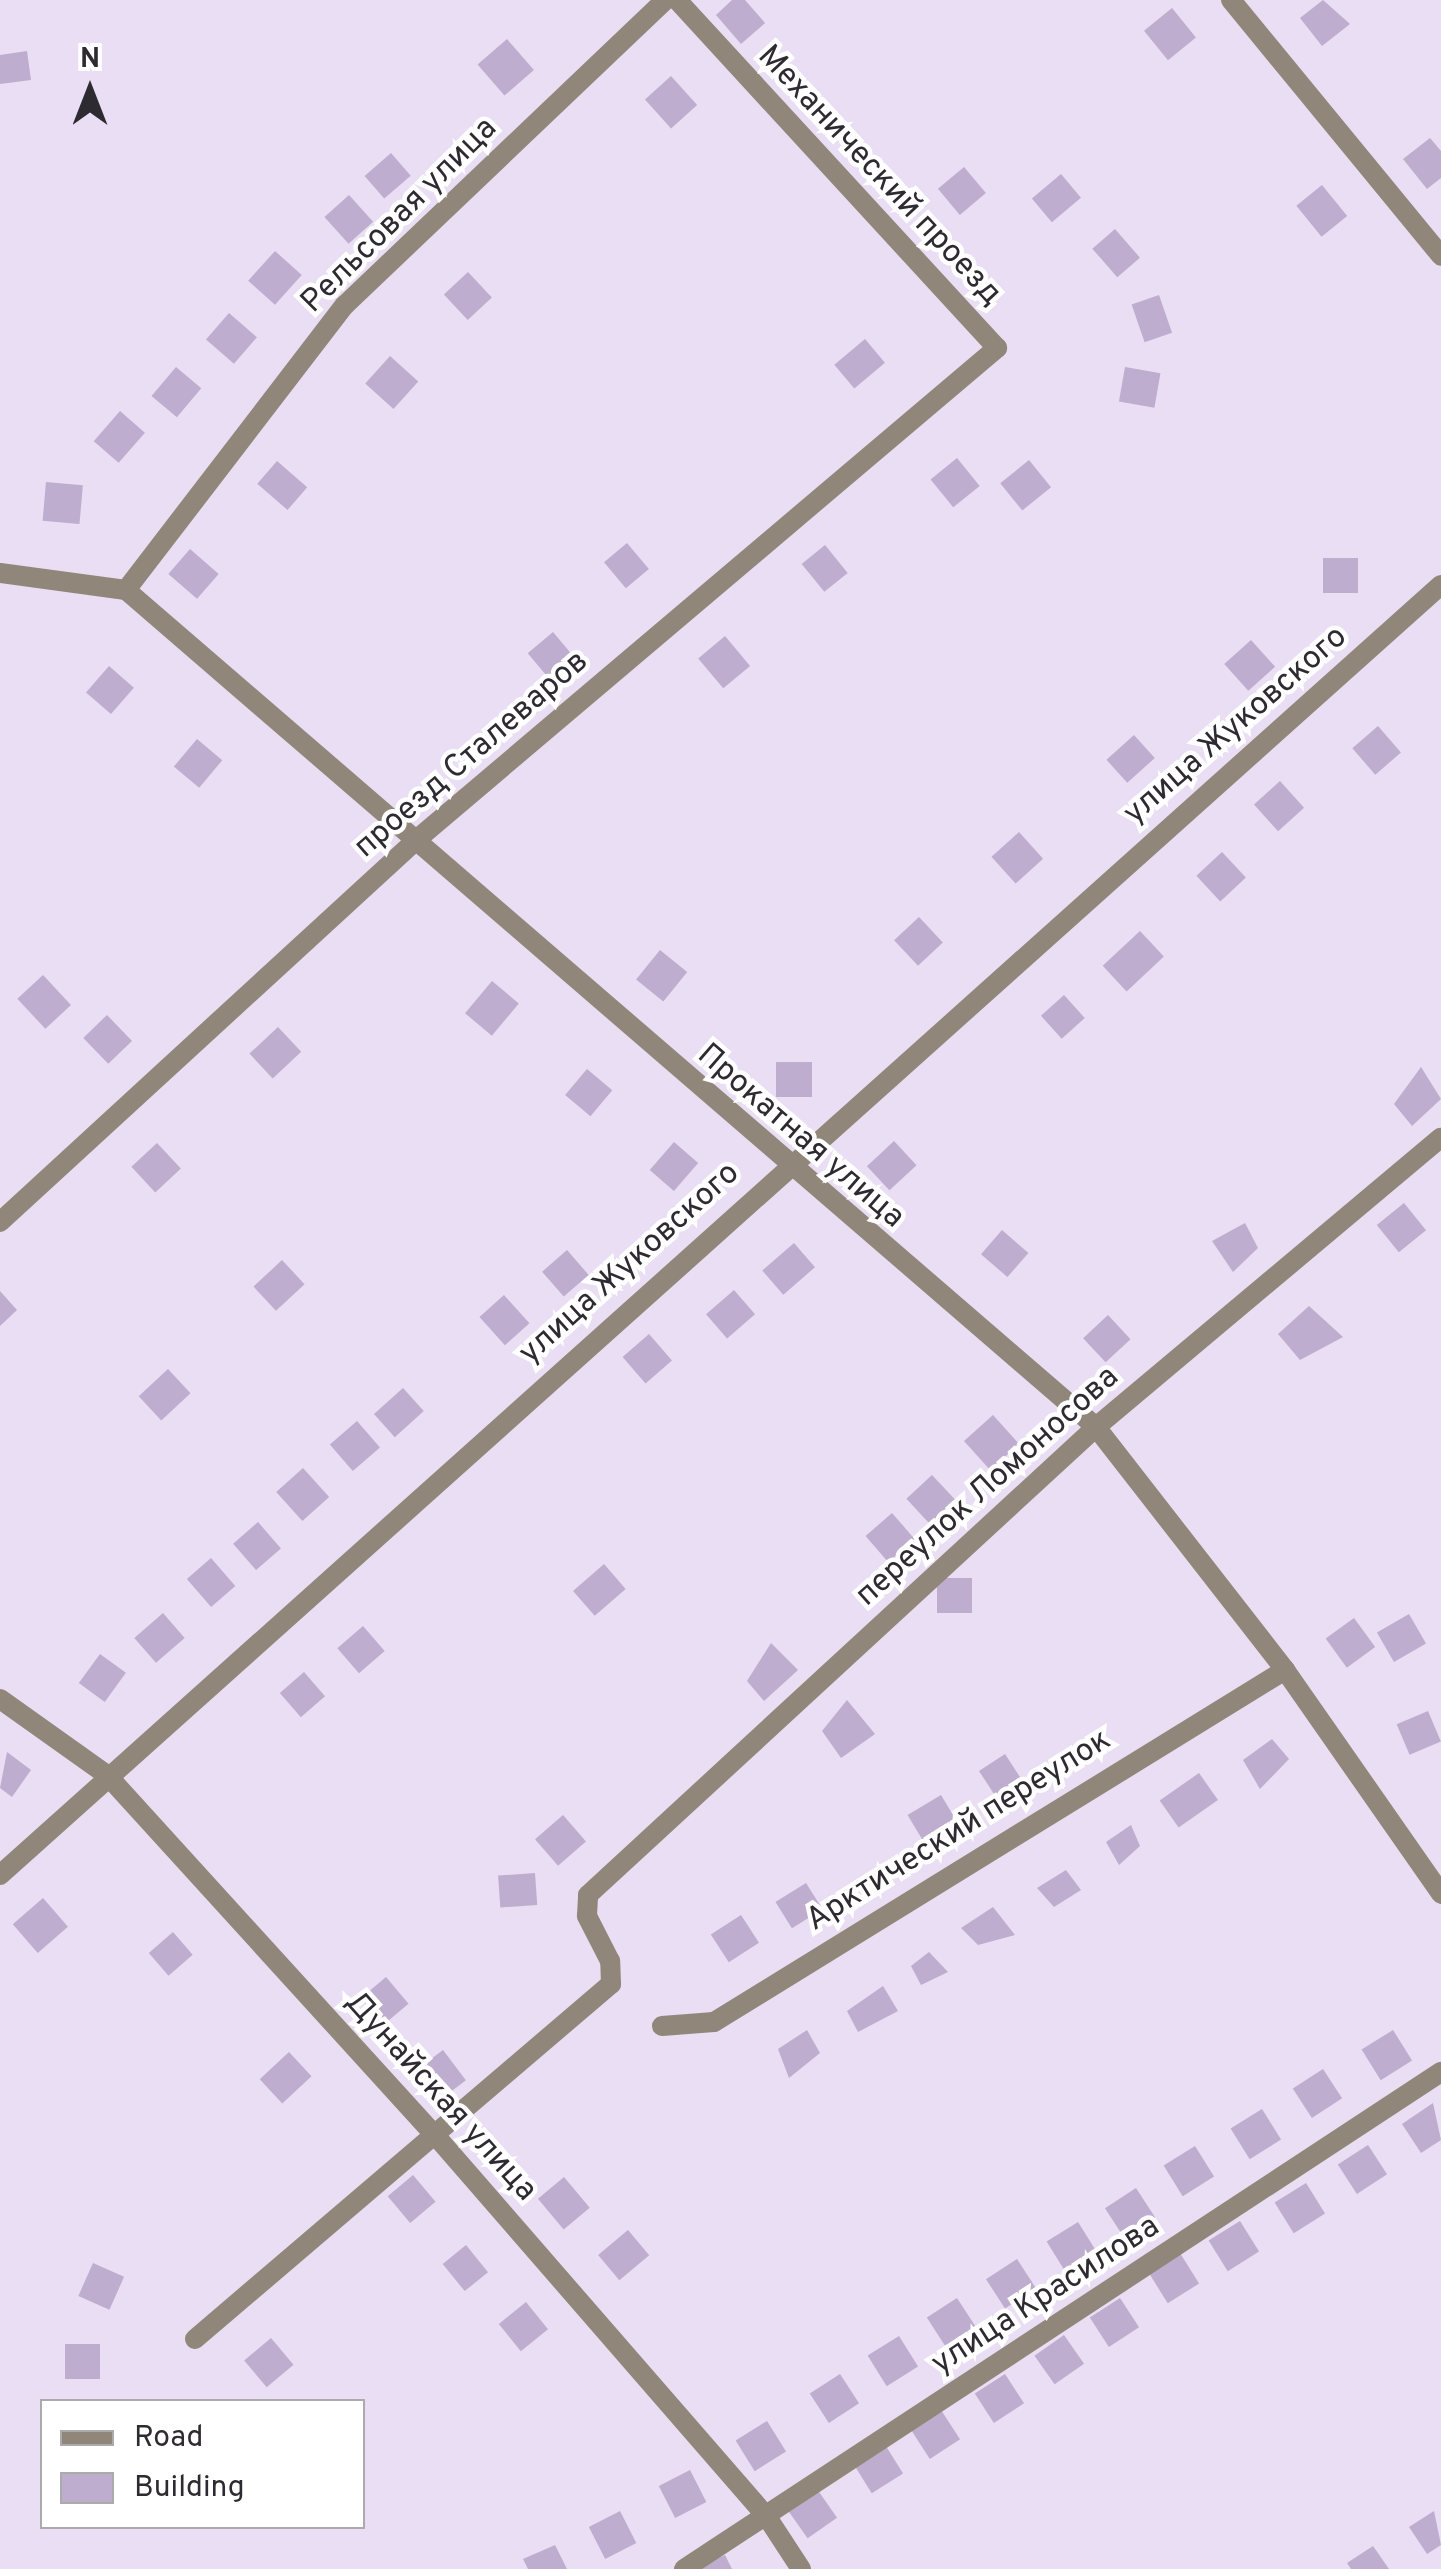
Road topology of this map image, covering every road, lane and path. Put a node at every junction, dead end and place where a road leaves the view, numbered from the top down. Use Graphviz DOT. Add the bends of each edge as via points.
graph roads {
  1 [pos="665,0"];
  2 [pos="677,0"];
  3 [pos="1231,0"];
  4 [pos="1441,256"];
  5 [pos="997,348"];
  6 [pos="0,573"];
  7 [pos="1441,585"];
  8 [pos="126,590"];
  9 [pos="415,841"];
  10 [pos="1441,1138"];
  11 [pos="784,1166"];
  12 [pos="0,1222"];
  13 [pos="1096,1427"];
  14 [pos="1285,1670"];
  15 [pos="0,1699"];
  16 [pos="107,1774"];
  17 [pos="0,1875"];
  18 [pos="1441,1894"];
  19 [pos="662,2026"];
  20 [pos="1441,2072"];
  21 [pos="435,2135"];
  22 [pos="194,2339"];
  23 [pos="768,2517"];
  24 [pos="684,2569"];
  25 [pos="801,2569"];
  1 -- 8 [label="street, Рельсовая улица" via="344,305"];
  2 -- 5 [label="street, Механический проезд"];
  3 -- 4 [label="street"];
  5 -- 9 [label="street, проезд Сталеваров"];
  6 -- 8 [label="street"];
  7 -- 11 [label="street, улица Жуковского"];
  8 -- 9 [label="street, Прокатная улица"];
  9 -- 11 [label="street, Прокатная улица"];
  9 -- 12 [label="street, проезд Сталеваров"];
  10 -- 13 [label="street, переулок Ломоносова"];
  11 -- 13 [label="street, Прокатная улица"];
  11 -- 16 [label="street, улица Жуковского"];
  13 -- 14 [label="street, Прокатная улица"];
  13 -- 21 [label="street, переулок Ломоносова" via="588,1895 588,1916 610,1961 611,1984"];
  14 -- 18 [label="street, Прокатная улица"];
  14 -- 19 [label="street, Арктический переулок" via="714,2022"];
  15 -- 16 [label="street, Дунайская улица"];
  16 -- 17 [label="street, улица Жуковского"];
  16 -- 21 [label="street, Дунайская улица"];
  20 -- 23 [label="street, улица Красилова"];
  21 -- 22 [label="street"];
  21 -- 23 [label="street, Дунайская улица"];
  23 -- 24 [label="street, улица Красилова"];
  23 -- 25 [label="street, Дунайская улица"];
}
